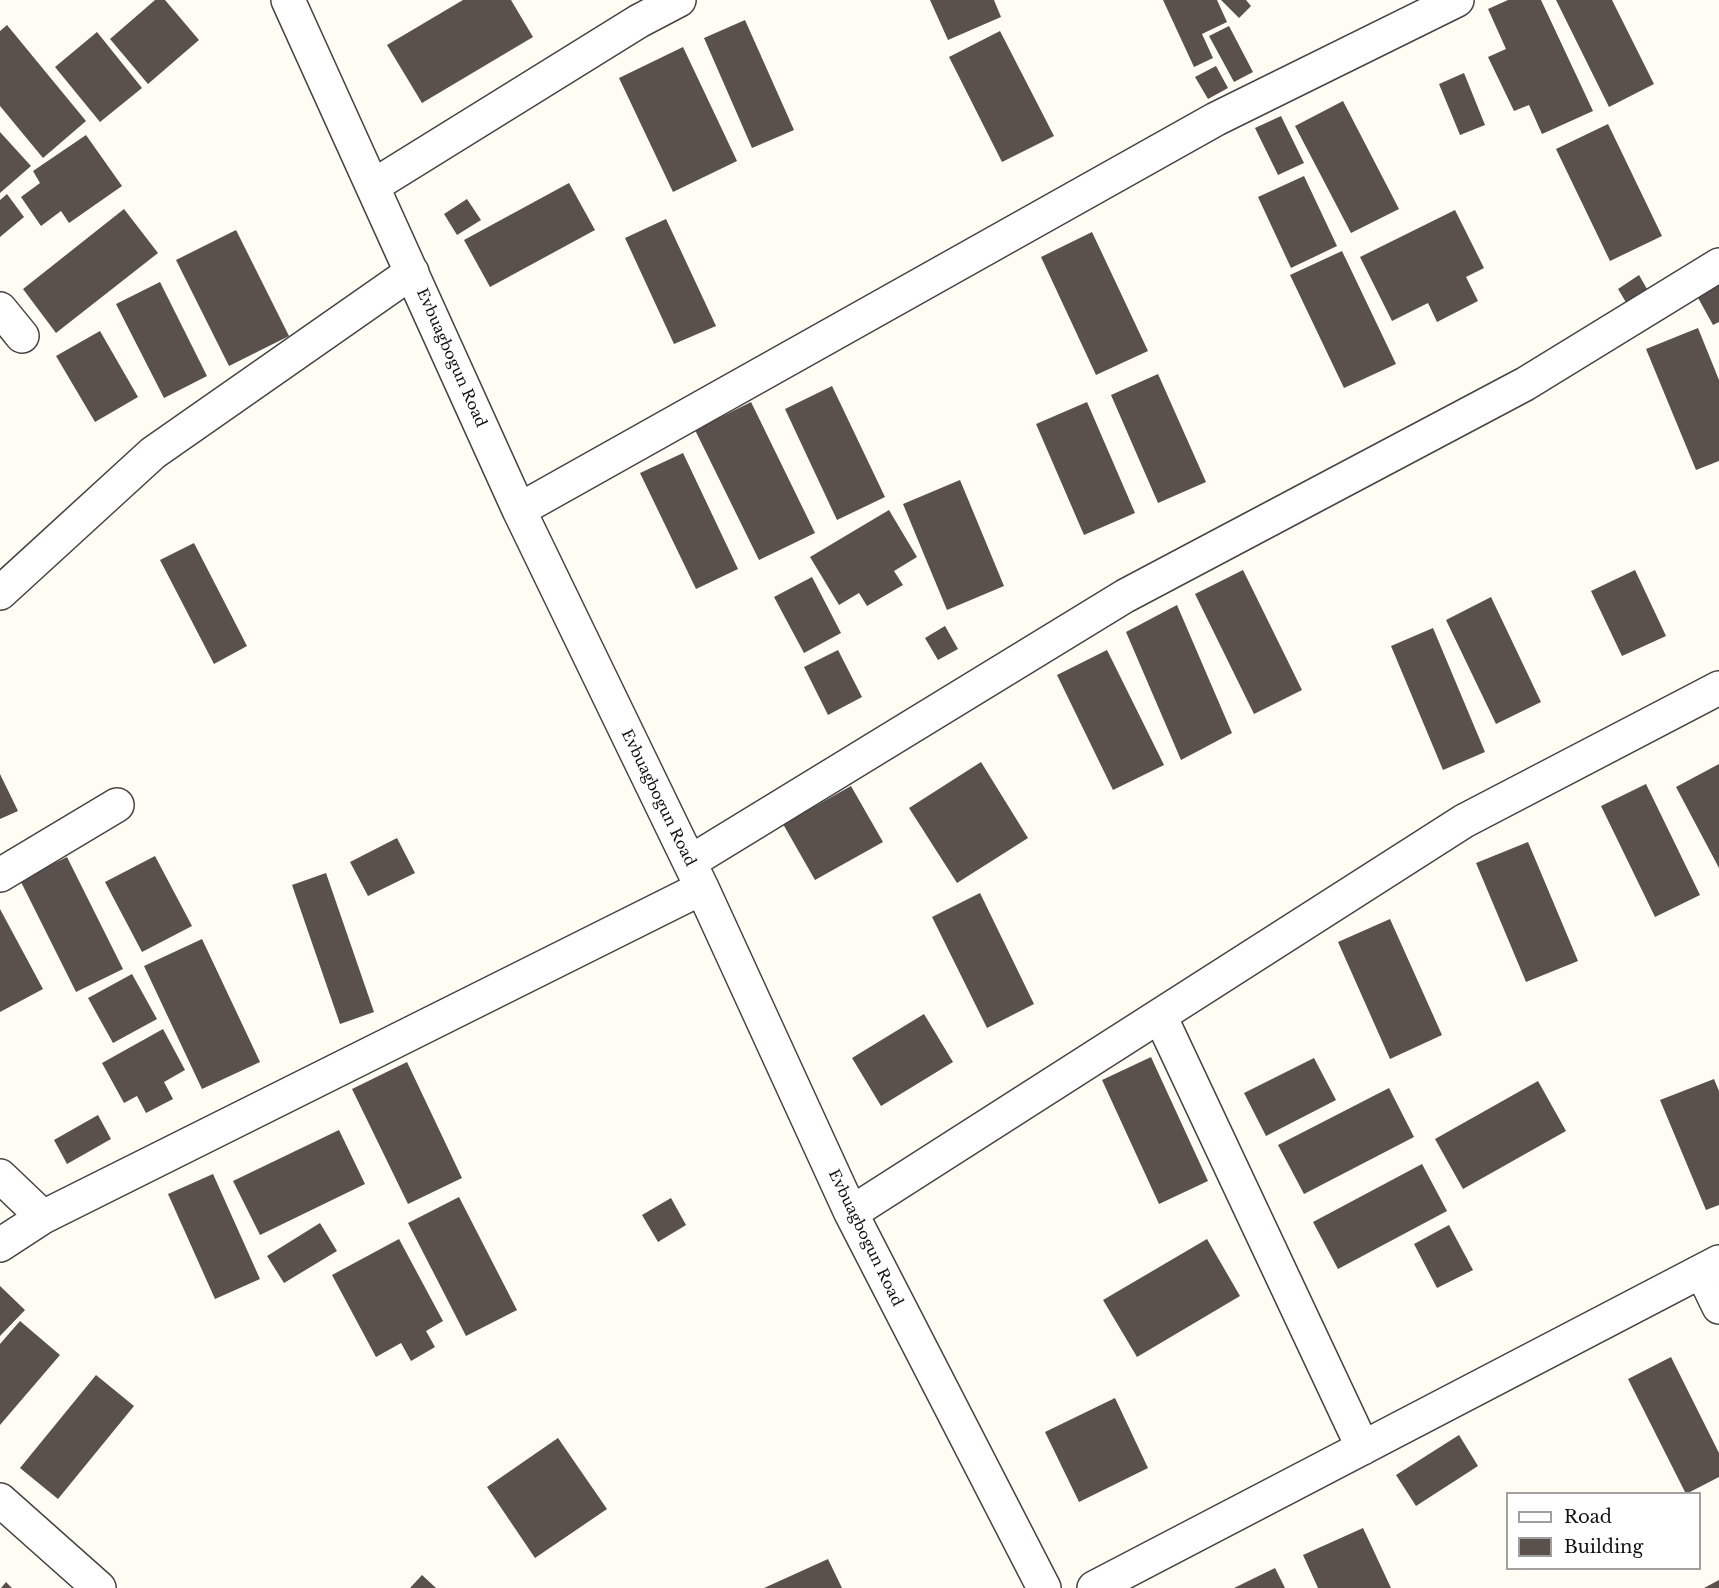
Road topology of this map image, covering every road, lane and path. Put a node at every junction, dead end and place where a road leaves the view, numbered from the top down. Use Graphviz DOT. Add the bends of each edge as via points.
graph roads {
  1 [pos="288,0"];
  2 [pos="679,0"];
  3 [pos="1456,0"];
  4 [pos="373,186"];
  5 [pos="1719,265"];
  6 [pos="412,272"];
  7 [pos="0,309"];
  8 [pos="22,336"];
  9 [pos="519,510"];
  10 [pos="0,593"];
  11 [pos="1719,688"];
  12 [pos="117,805"];
  13 [pos="0,875"];
  14 [pos="696,875"];
  15 [pos="1160,1016"];
  16 [pos="0,1176"];
  17 [pos="851,1213"];
  18 [pos="43,1217"];
  19 [pos="0,1245"];
  20 [pos="1711,1267"];
  21 [pos="1719,1307"];
  22 [pos="1363,1448"];
  23 [pos="0,1500"];
  24 [pos="99,1588"];
  25 [pos="1044,1588"];
  26 [pos="1094,1588"];
  1 -- 4 [label="street, Evbuagbogun Road"];
  2 -- 4 [label="street"];
  3 -- 9 [label="street" via="1216,119"];
  4 -- 6 [label="street, Evbuagbogun Road"];
  5 -- 14 [label="street" via="1525,384 1125,596"];
  6 -- 9 [label="street, Evbuagbogun Road"];
  6 -- 10 [label="street" via="153,453"];
  7 -- 8 [label="street"];
  9 -- 14 [label="street, Evbuagbogun Road"];
  11 -- 15 [label="street" via="1464,821"];
  12 -- 13 [label="street"];
  14 -- 17 [label="street, Evbuagbogun Road"];
  14 -- 18 [label="street"];
  15 -- 17 [label="street"];
  15 -- 22 [label="street"];
  16 -- 18 [label="street"];
  17 -- 25 [label="street, Evbuagbogun Road"];
  18 -- 19 [label="street"];
  20 -- 21 [label="street"];
  20 -- 22 [label="street"];
  22 -- 26 [label="street"];
  23 -- 24 [label="street"];
}
